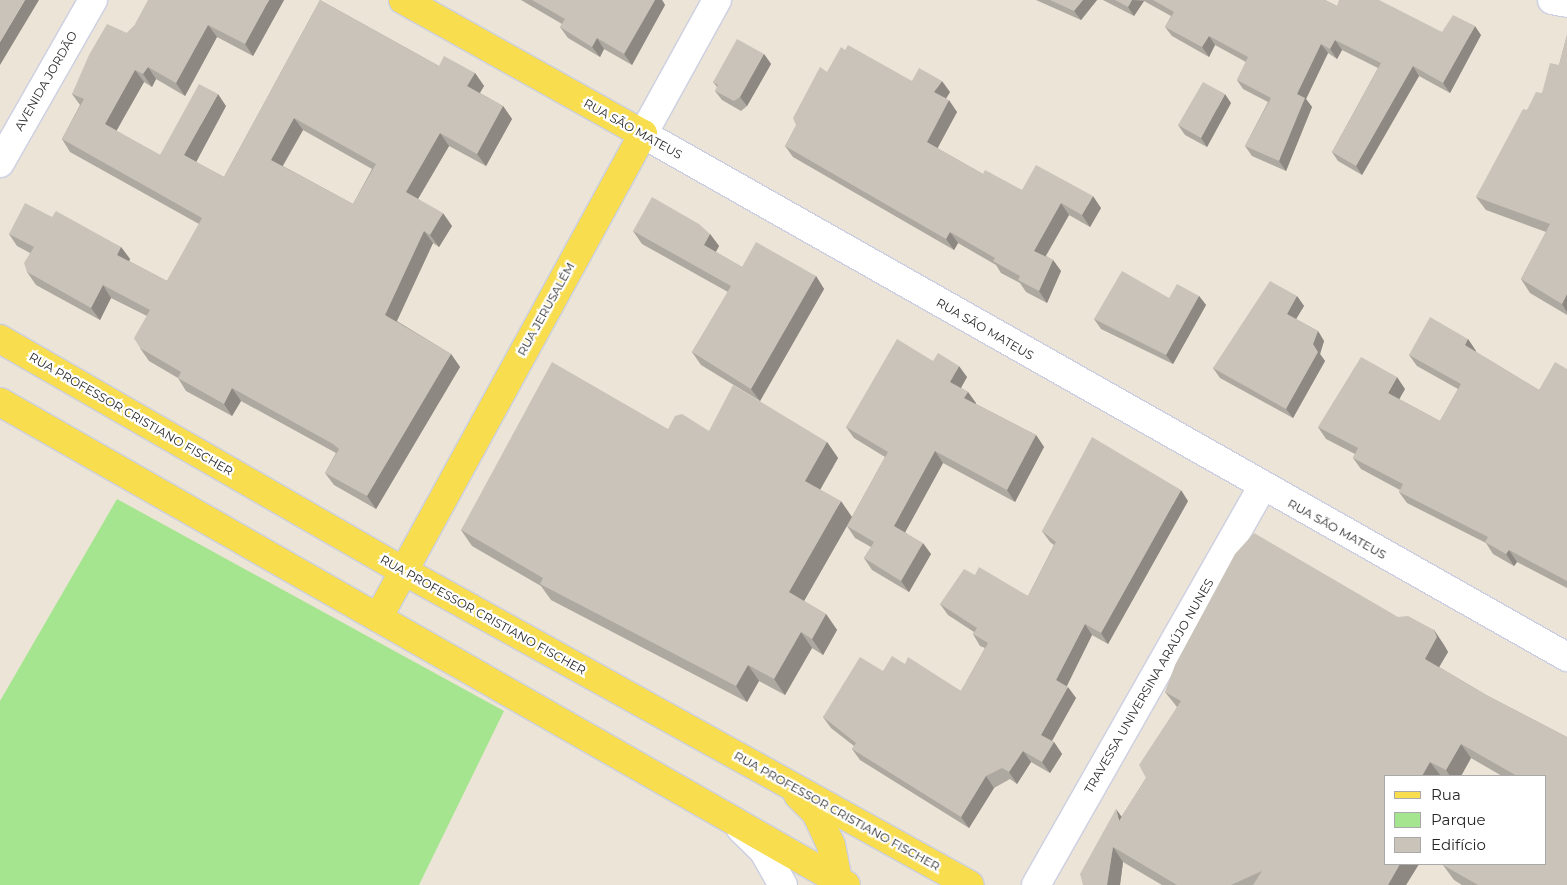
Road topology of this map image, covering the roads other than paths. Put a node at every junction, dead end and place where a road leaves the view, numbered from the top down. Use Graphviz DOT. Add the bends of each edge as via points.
graph roads {
  1 [pos="93,0"];
  2 [pos="403,0"];
  3 [pos="717,0"];
  4 [pos="1552,0"];
  5 [pos="1567,3"];
  6 [pos="643,134"];
  7 [pos="0,163"];
  8 [pos="0,339"];
  9 [pos="0,402"];
  10 [pos="1262,486"];
  11 [pos="402,570"];
  12 [pos="378,618"];
  13 [pos="1567,657"];
  14 [pos="785,781"];
  15 [pos="730,820"];
  16 [pos="841,884"];
  17 [pos="783,885"];
  18 [pos="970,885"];
  19 [pos="1036,885"];
  1 -- 7 [label="street, AVENIDA JORDÃO"];
  2 -- 6 [label="main road, RUA SÃO MATEUS"];
  3 -- 6 [label="street, RUA JERUSALÉM"];
  4 -- 5 [label="street"];
  6 -- 10 [label="street, RUA SÃO MATEUS"];
  6 -- 11 [label="main road, RUA JERUSALÉM"];
  8 -- 11 [label="main road, RUA PROFESSOR CRISTIANO FISCHER"];
  9 -- 12 [label="main road"];
  10 -- 13 [label="street, RUA SÃO MATEUS"];
  10 -- 19 [label="street, TRAVESSA UNIVERSINA ARAÚJO NUNES"];
  11 -- 12 [label="main road, RUA JERUSALÉM"];
  11 -- 14 [label="main road, RUA PROFESSOR CRISTIANO FISCHER"];
  12 -- 15 [label="main road"];
  14 -- 16 [label="main road" via="816,813 831,844"];
  14 -- 18 [label="main road, RUA PROFESSOR CRISTIANO FISCHER"];
  15 -- 16 [label="main road"];
  15 -- 17 [label="street" via="763,850"];
}
